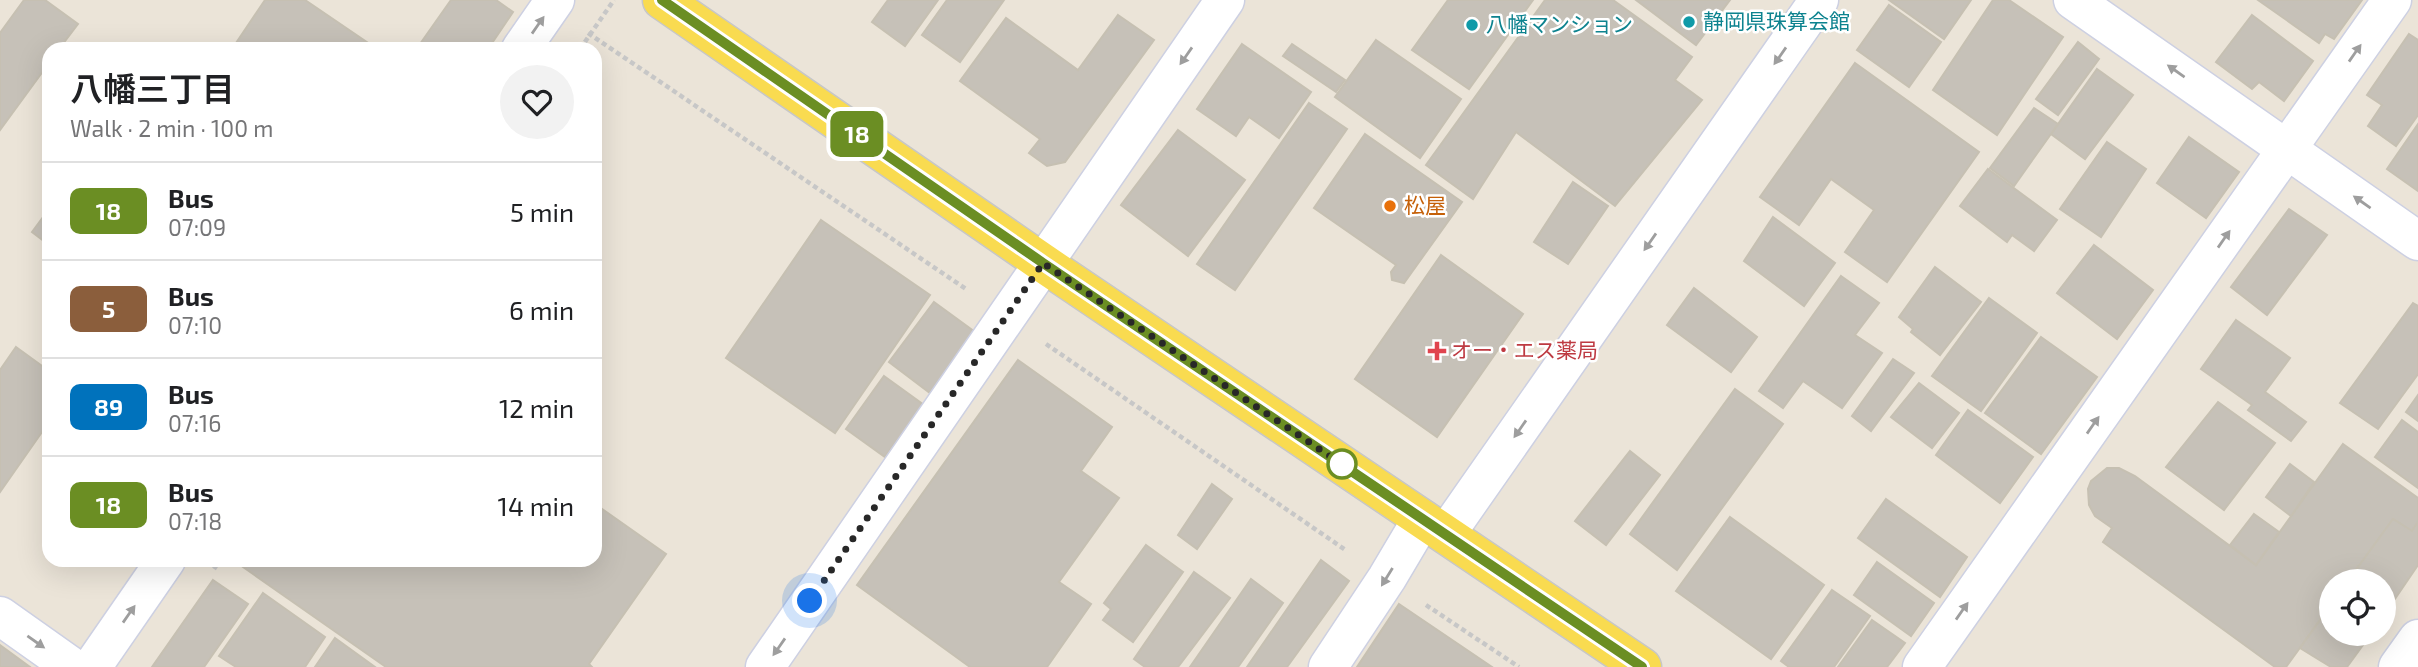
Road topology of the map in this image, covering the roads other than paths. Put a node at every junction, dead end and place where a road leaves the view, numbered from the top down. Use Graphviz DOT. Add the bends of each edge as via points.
graph roads {
  1 [pos="555,0"];
  2 [pos="662,0"];
  3 [pos="1225,0"];
  4 [pos="1819,0"];
  5 [pos="2073,0"];
  6 [pos="2392,0"];
  7 [pos="526,42"];
  8 [pos="2287,149"];
  9 [pos="2418,241"];
  10 [pos="1043,263"];
  11 [pos="1434,526"];
  12 [pos="161,567"];
  13 [pos="0,616"];
  14 [pos="2418,639"];
  15 [pos="72,667"];
  16 [pos="92,667"];
  17 [pos="765,667"];
  18 [pos="1328,667"];
  19 [pos="1642,667"];
  20 [pos="1922,667"];
  21 [pos="2398,667"];
  7 -- 1 [label="street, one-way"];
  2 -- 10 [label="main road"];
  3 -- 10 [label="street, one-way"];
  4 -- 11 [label="street, one-way"];
  8 -- 5 [label="street, one-way"];
  8 -- 6 [label="street, one-way"];
  9 -- 8 [label="street, one-way"];
  20 -- 8 [label="street, one-way"];
  10 -- 11 [label="main road"];
  10 -- 17 [label="street, one-way"];
  11 -- 18 [label="street, one-way" via="1387,579"];
  11 -- 19 [label="main road"];
  16 -- 12 [label="street, one-way"];
  13 -- 15 [label="street, one-way"];
  14 -- 21 [label="street"];
}
